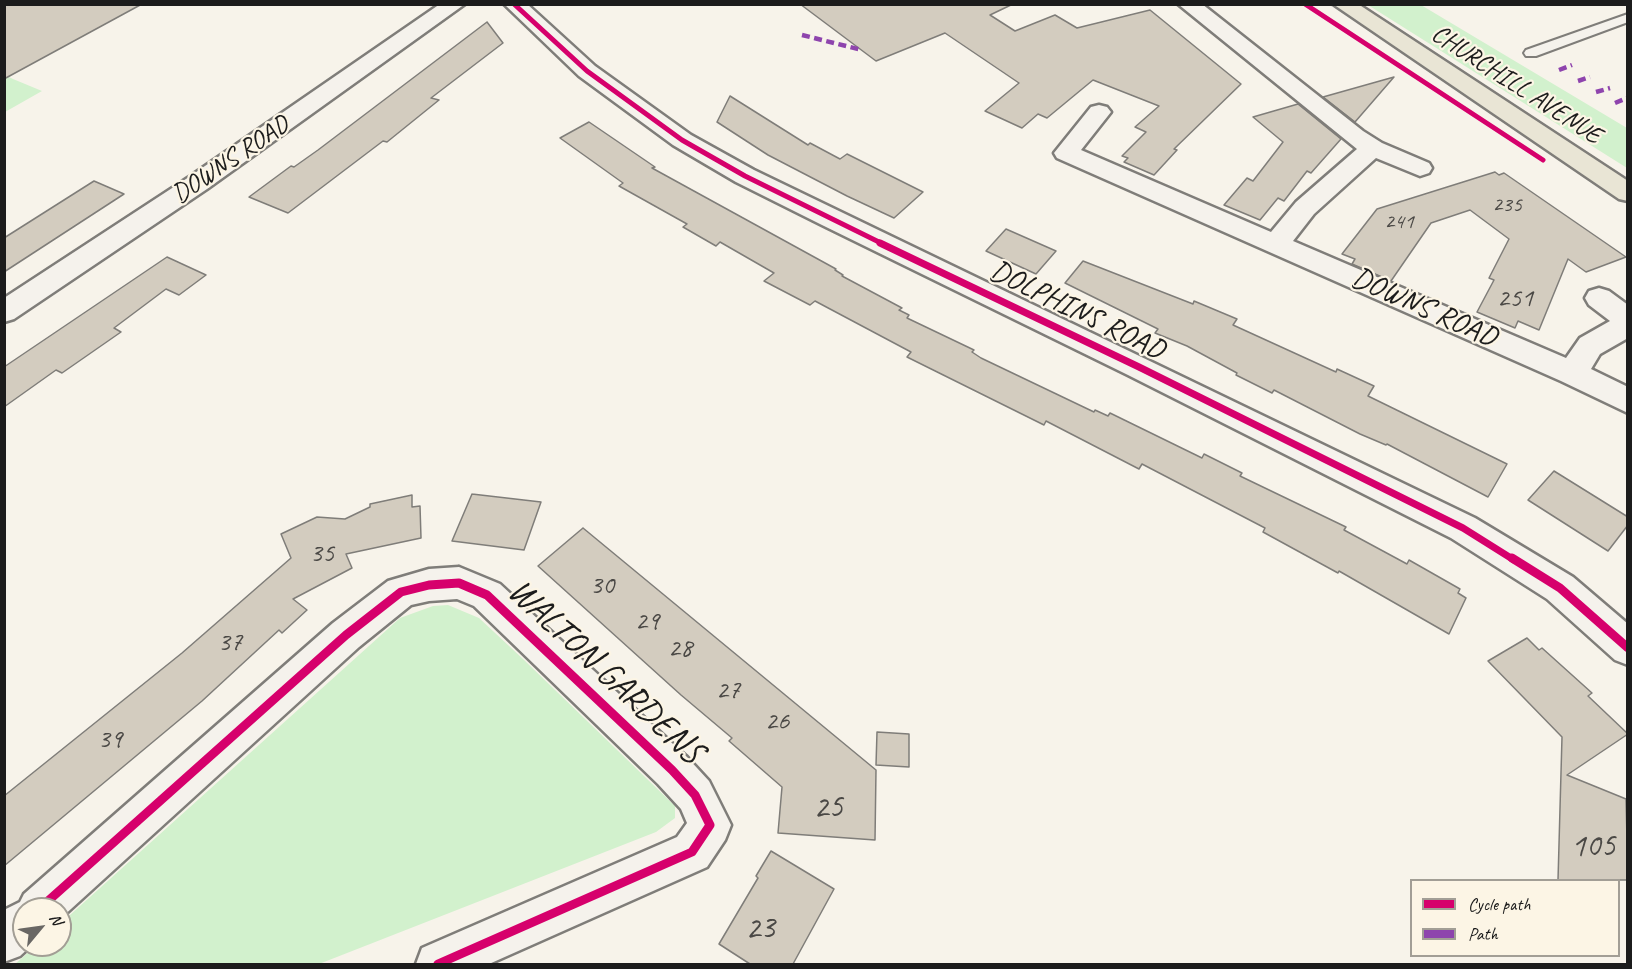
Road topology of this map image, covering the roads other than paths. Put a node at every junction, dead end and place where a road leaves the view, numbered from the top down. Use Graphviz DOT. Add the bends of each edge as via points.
graph roads {
  1 [pos="455,4"];
  2 [pos="514,4"];
  3 [pos="1188,4"];
  4 [pos="1344,4"];
  5 [pos="1628,18"];
  6 [pos="1530,53"];
  7 [pos="1099,112"];
  8 [pos="1373,148"];
  9 [pos="1420,168"];
  10 [pos="1628,193"];
  11 [pos="1277,243"];
  12 [pos="1599,298"];
  13 [pos="4,312"];
  14 [pos="1628,320"];
  15 [pos="1628,325"];
  16 [pos="1572,373"];
  17 [pos="1628,401"];
  18 [pos="1628,648"];
  19 [pos="52,897"];
  20 [pos="458,961"];
  1 -- 13 [label="street, DOWNS ROAD"];
  2 -- 18 [label="street, DOLPHINS ROAD" via="605,85 693,146 831,219 1463,528 1560,588"];
  3 -- 8 [label="street"];
  4 -- 10 [label="highway, CHURCHILL AVENUE"];
  5 -- 6 [label="lane"];
  7 -- 11 [label="street, DOWNS ROAD" via="1066,153"];
  8 -- 9 [label="street"];
  8 -- 11 [label="street" via="1305,208"];
  11 -- 16 [label="street, DOWNS ROAD"];
  12 -- 14 [label="street"];
  15 -- 16 [label="street" via="1590,346"];
  16 -- 17 [label="street, DOWNS ROAD"];
  19 -- 20 [label="street, WALTON GARDENS" via="346,635 401,592 459,583 487,594 654,753 695,795 710,825 692,852"];
}
